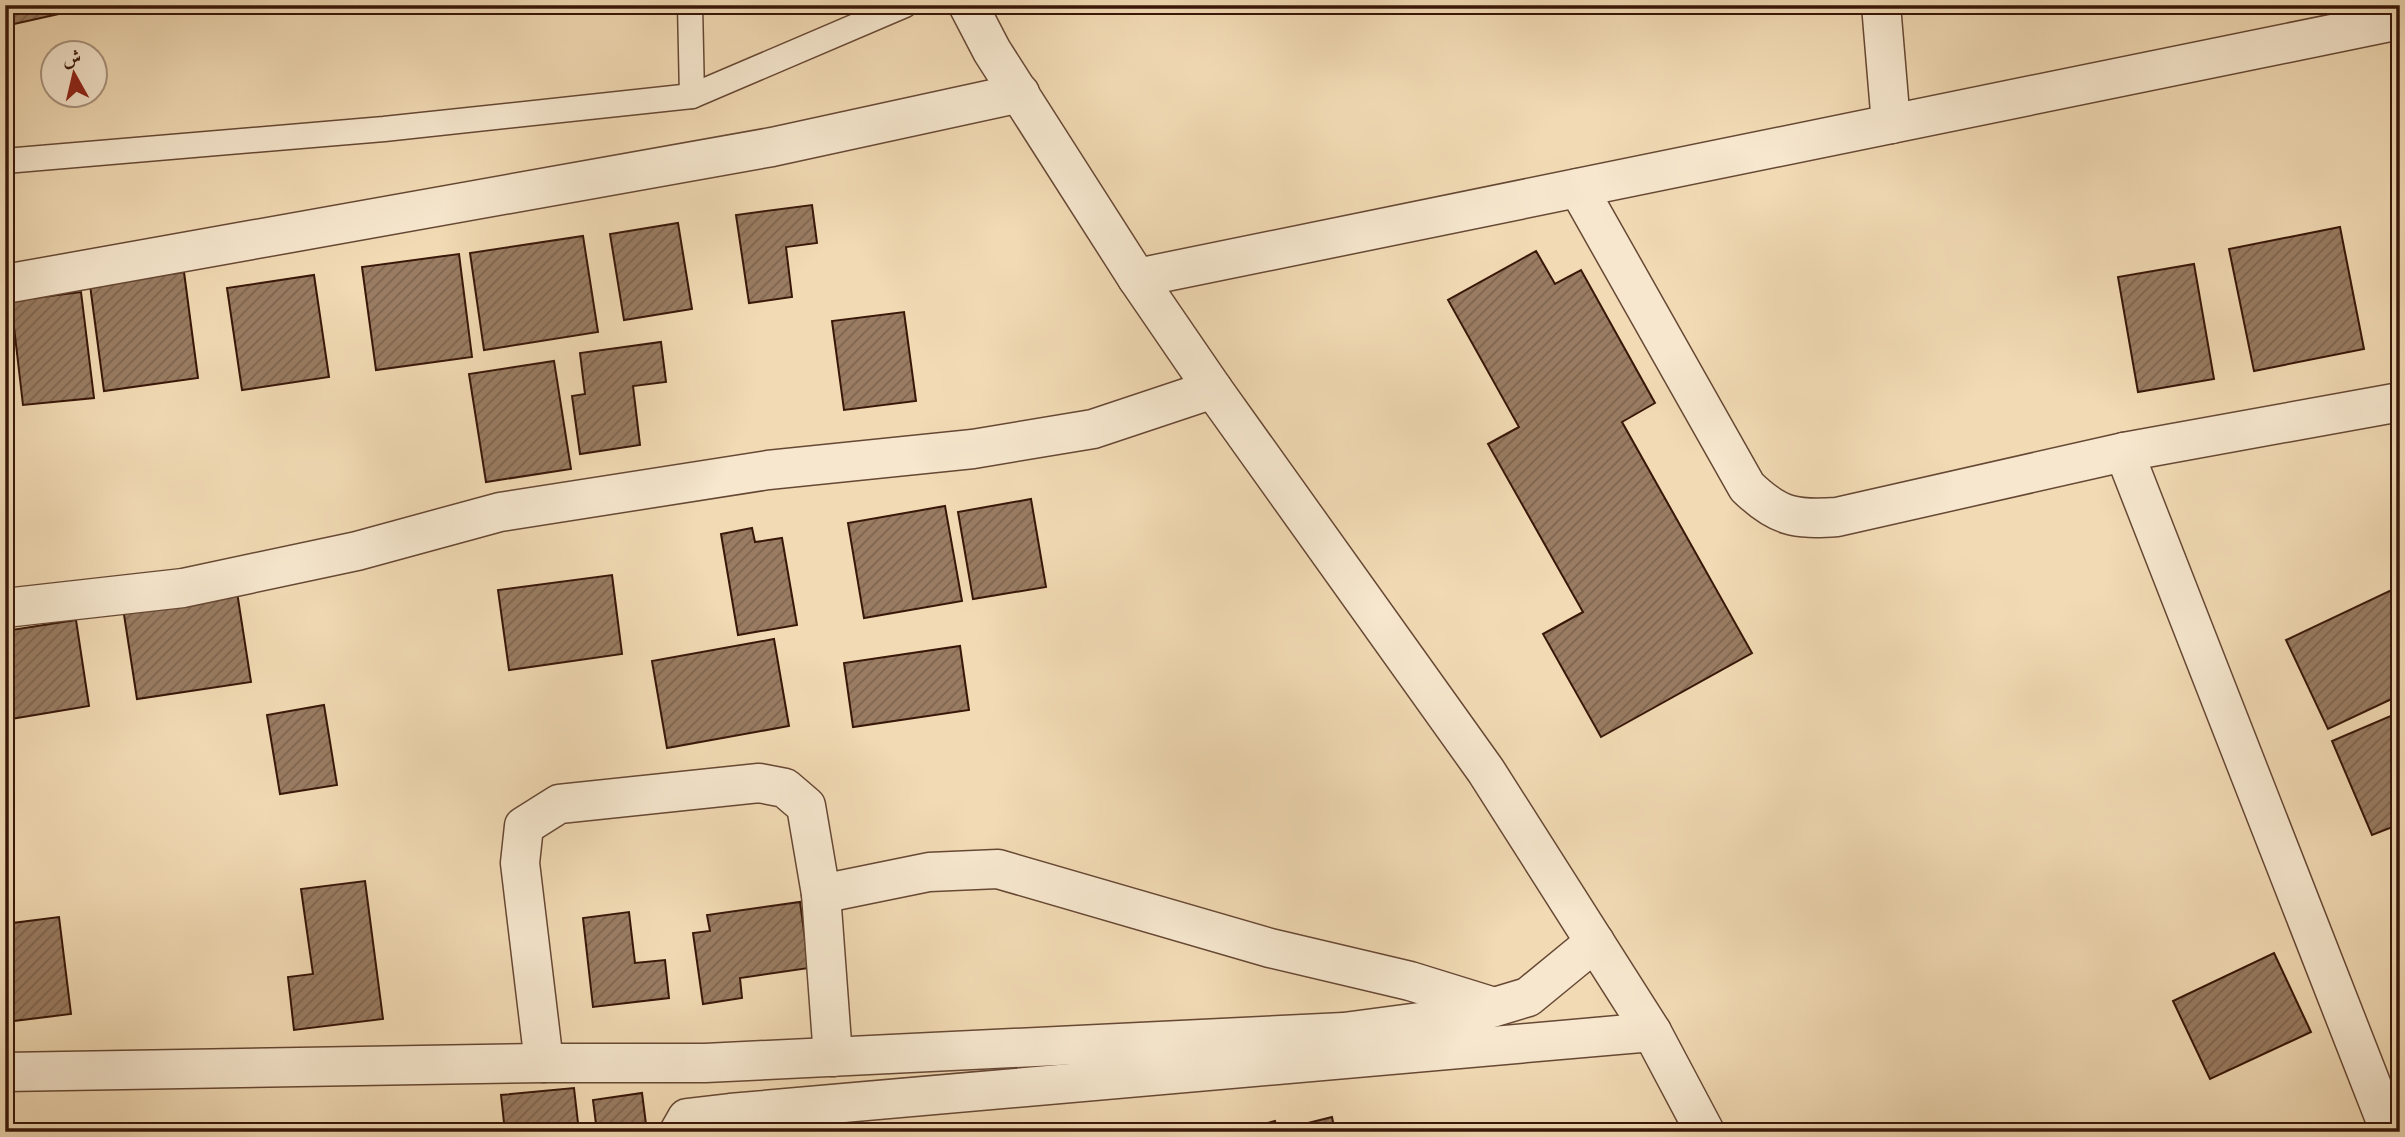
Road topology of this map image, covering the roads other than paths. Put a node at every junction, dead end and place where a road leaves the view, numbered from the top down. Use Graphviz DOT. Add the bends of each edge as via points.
graph roads {
  1 [pos="690,5"];
  2 [pos="905,5"];
  3 [pos="968,5"];
  4 [pos="1881,5"];
  5 [pos="2400,20"];
  6 [pos="1020,93"];
  7 [pos="692,96"];
  8 [pos="1891,124"];
  9 [pos="5,161"];
  10 [pos="1578,188"];
  11 [pos="1137,278"];
  12 [pos="5,284"];
  13 [pos="1213,389"];
  14 [pos="2400,402"];
  15 [pos="2124,452"];
  16 [pos="5,608"];
  17 [pos="821,894"];
  18 [pos="1595,942"];
  19 [pos="1494,1007"];
  20 [pos="1652,1032"];
  21 [pos="833,1057"];
  22 [pos="544,1063"];
  23 [pos="5,1072"];
  24 [pos="679,1132"];
  25 [pos="1705,1132"];
  26 [pos="2390,1132"];
  1 -- 7 [label="lane"];
  2 -- 7 [label="lane"];
  3 -- 6 [label="street"];
  4 -- 8 [label="street"];
  5 -- 8 [label="street"];
  6 -- 11 [label="street"];
  6 -- 12 [label="street" via="772,147"];
  7 -- 9 [label="lane" via="384,129"];
  8 -- 10 [label="street"];
  10 -- 11 [label="street"];
  10 -- 15 [label="street" via="1747,487 1782,513 1808,520 1837,517"];
  11 -- 13 [label="street"];
  13 -- 16 [label="street" via="1093,429 973,449 768,470 500,512 357,551 183,588"];
  13 -- 18 [label="street" via="1486,771"];
  14 -- 15 [label="street"];
  15 -- 26 [label="street"];
  17 -- 19 [label="street" via="929,872 998,869"];
  17 -- 21 [label="street"];
  17 -- 22 [label="street" via="806,806 785,788 759,783 559,804 524,826 520,863"];
  18 -- 19 [label="street" via="1528,996"];
  18 -- 20 [label="street"];
  19 -- 21 [label="street" via="1465,1016 1343,1032"];
  20 -- 24 [label="street" via="730,1113 687,1118"];
  20 -- 25 [label="street"];
  21 -- 22 [label="street"];
  22 -- 23 [label="street"];
}
